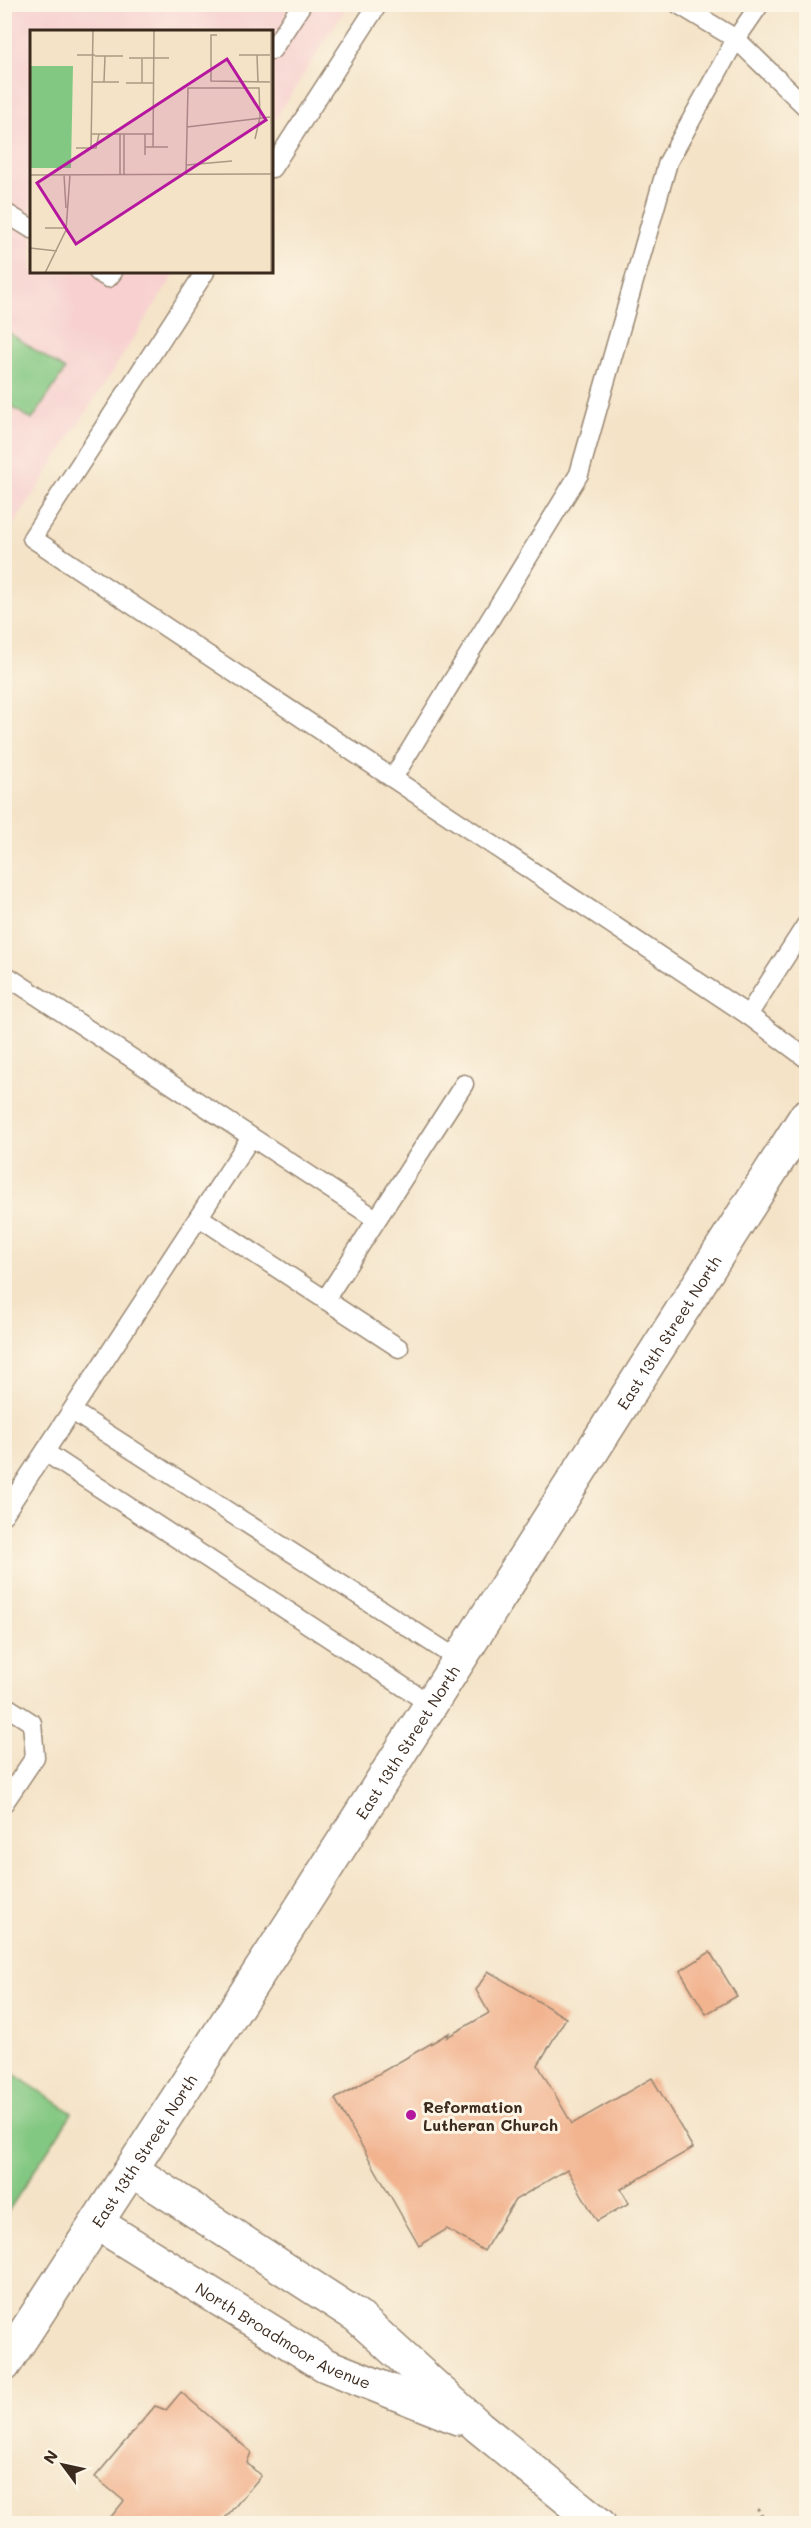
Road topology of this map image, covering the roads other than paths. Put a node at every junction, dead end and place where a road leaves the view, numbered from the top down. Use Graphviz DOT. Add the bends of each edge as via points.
graph roads {
  1 [pos="302,4"];
  2 [pos="378,4"];
  3 [pos="678,4"];
  4 [pos="760,4"];
  5 [pos="736,39"];
  6 [pos="273,48"];
  7 [pos="807,107"];
  8 [pos="273,166"];
  9 [pos="4,212"];
  10 [pos="30,228"];
  11 [pos="100,273"];
  12 [pos="112,273"];
  13 [pos="204,273"];
  14 [pos="393,778"];
  15 [pos="807,925"];
  16 [pos="4,974"];
  17 [pos="748,1015"];
  18 [pos="807,1058"];
  19 [pos="464,1084"];
  20 [pos="807,1116"];
  21 [pos="251,1137"];
  22 [pos="199,1217"];
  23 [pos="376,1219"];
  24 [pos="325,1300"];
  25 [pos="399,1348"];
  26 [pos="72,1411"];
  27 [pos="45,1452"];
  28 [pos="4,1514"];
  29 [pos="459,1660"];
  30 [pos="430,1704"];
  31 [pos="4,1705"];
  32 [pos="4,1803"];
  33 [pos="132,2170"];
  34 [pos="97,2223"];
  35 [pos="4,2366"];
  36 [pos="479,2427"];
  37 [pos="599,2523"];
  1 -- 6 [label="lane"];
  2 -- 8 [label="lane"];
  3 -- 5 [label="lane"];
  4 -- 5 [label="lane"];
  5 -- 7 [label="lane"];
  5 -- 14 [label="lane" via="668,162 579,474"];
  9 -- 10 [label="lane"];
  11 -- 12 [label="lane" via="108,278"];
  13 -- 14 [label="lane" via="32,538"];
  14 -- 17 [label="lane"];
  15 -- 17 [label="lane"];
  16 -- 21 [label="lane"];
  17 -- 18 [label="lane"];
  19 -- 23 [label="lane"];
  20 -- 29 [label="main road, East 13th Street North"];
  21 -- 22 [label="lane"];
  21 -- 23 [label="lane"];
  22 -- 24 [label="lane"];
  22 -- 26 [label="lane"];
  23 -- 24 [label="lane"];
  24 -- 25 [label="lane"];
  26 -- 27 [label="lane"];
  26 -- 29 [label="lane"];
  27 -- 28 [label="lane"];
  27 -- 30 [label="lane"];
  29 -- 30 [label="main road, East 13th Street North"];
  30 -- 33 [label="main road, East 13th Street North"];
  31 -- 32 [label="lane" via="32,1723 35,1757"];
  33 -- 34 [label="main road, East 13th Street North"];
  33 -- 36 [label="main road, North Broadmoor Avenue" via="357,2316"];
  34 -- 35 [label="main road, East 13th Street North"];
  34 -- 36 [label="main road, North Broadmoor Avenue" via="325,2365"];
  36 -- 37 [label="main road, North Broadmoor Avenue"];
}
